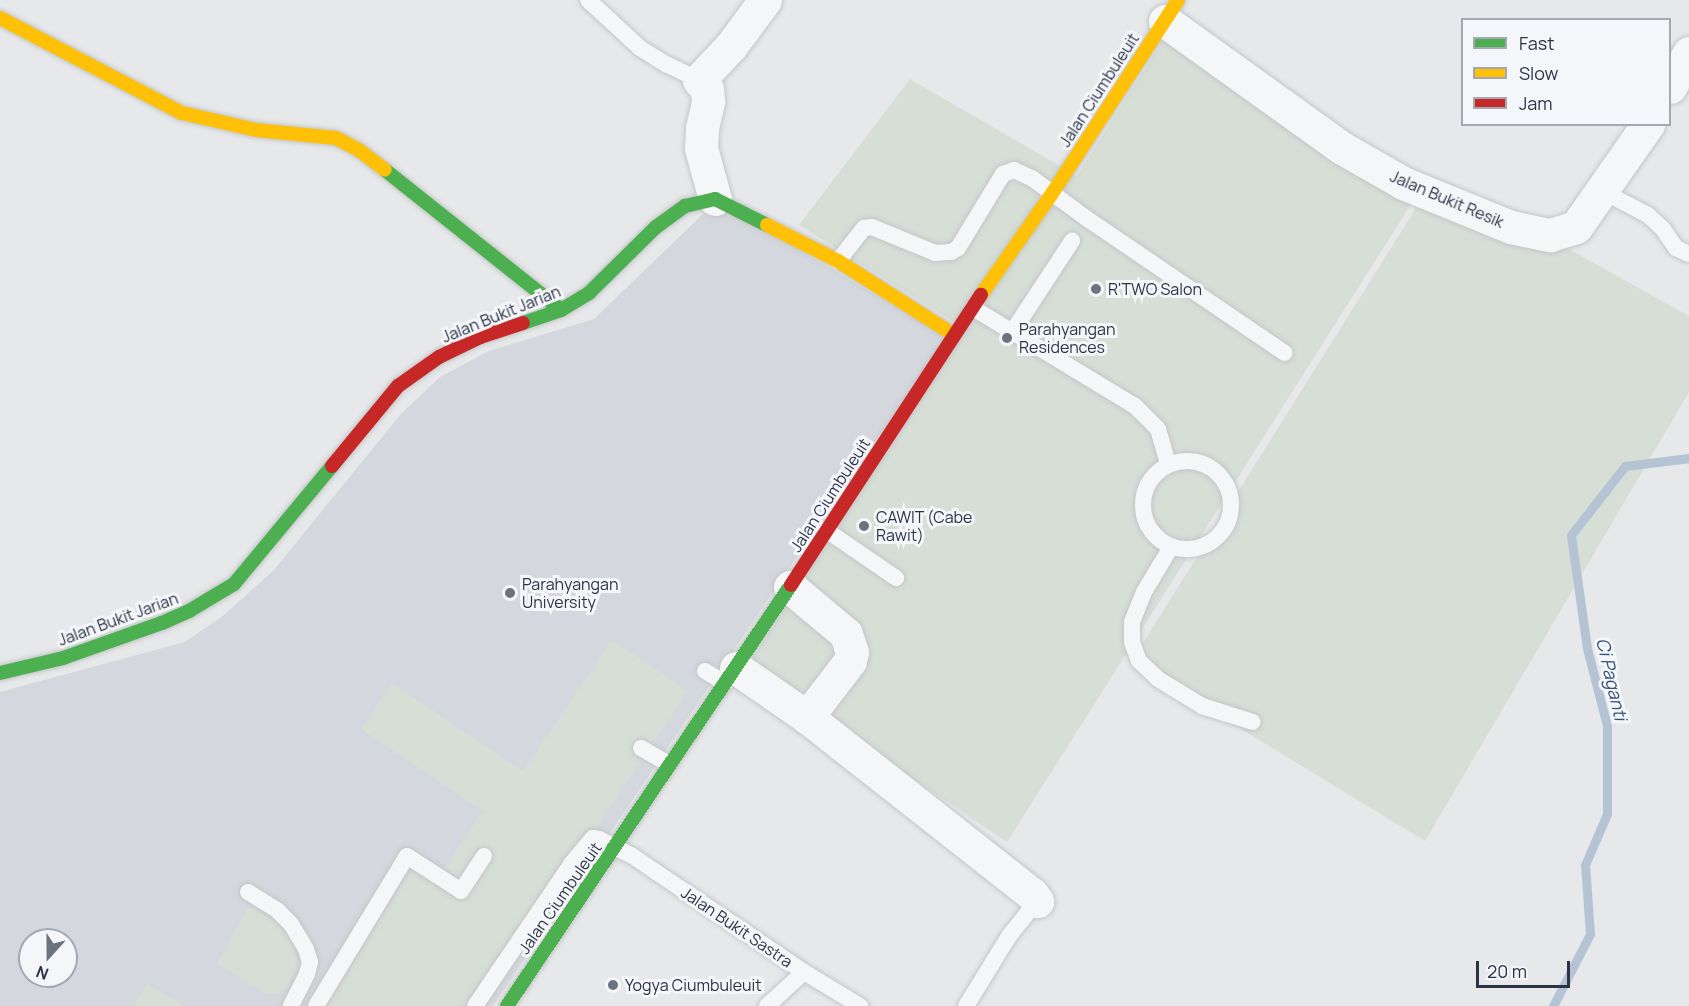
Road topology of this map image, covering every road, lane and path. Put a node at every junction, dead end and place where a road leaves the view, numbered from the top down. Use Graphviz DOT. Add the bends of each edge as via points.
graph roads {
  1 [pos="588,0"];
  2 [pos="765,0"];
  3 [pos="1172,10"];
  4 [pos="0,18"];
  5 [pos="1689,53"];
  6 [pos="699,80"];
  7 [pos="1671,85"];
  8 [pos="1647,126"];
  9 [pos="1602,191"];
  10 [pos="1053,192"];
  11 [pos="715,199"];
  12 [pos="1072,241"];
  13 [pos="1689,254"];
  14 [pos="838,261"];
  15 [pos="973,308"];
  16 [pos="561,310"];
  17 [pos="1013,331"];
  18 [pos="954,335"];
  19 [pos="1285,353"];
  20 [pos="1168,464"];
  21 [pos="826,530"];
  22 [pos="1171,547"];
  23 [pos="896,578"];
  24 [pos="790,587"];
  25 [pos="0,673"];
  26 [pos="722,674"];
  27 [pos="807,717"];
  28 [pos="1253,722"];
  29 [pos="641,748"];
  30 [pos="669,764"];
  31 [pos="616,846"];
  32 [pos="484,856"];
  33 [pos="248,892"];
  34 [pos="1037,901"];
  35 [pos="507,959"];
  36 [pos="804,972"];
  37 [pos="529,973"];
  38 [pos="291,1006"];
  39 [pos="316,1006"];
  40 [pos="474,1006"];
  41 [pos="507,1006"];
  42 [pos="768,1006"];
  43 [pos="860,1006"];
  44 [pos="966,1006"];
  1 -- 6 [label="lane" via="640,48"];
  2 -- 6 [label="street" via="731,46"];
  3 -- 9 [label="street, Jalan Bukit Resik" via="1342,148 1403,183 1450,203 1511,227 1550,235 1576,227"];
  3 -- 10 [label="street, Jalan Ciumbuleuit"];
  4 -- 16 [label="street" via="182,113 256,130 336,138 360,151 423,199"];
  5 -- 7 [label="street"];
  6 -- 11 [label="street" via="707,89 702,148"];
  8 -- 9 [label="street, Jalan Bukit Resik"];
  9 -- 13 [label="lane" via="1648,215 1676,248"];
  10 -- 14 [label="lane" via="1009,170 958,248 951,252 935,253 872,227 864,228"];
  10 -- 15 [label="street, Jalan Ciumbuleuit"];
  10 -- 19 [label="lane"];
  11 -- 14 [label="street"];
  11 -- 16 [label="street, Jalan Bukit Jarian" via="685,206 656,227 589,292"];
  12 -- 17 [label="lane"];
  14 -- 18 [label="street"];
  15 -- 17 [label="lane"];
  15 -- 18 [label="street, Jalan Ciumbuleuit"];
  16 -- 25 [label="street, Jalan Bukit Jarian" via="480,337 439,357 398,386 234,584 162,623 63,658"];
  17 -- 20 [label="lane" via="1135,406 1158,429"];
  18 -- 21 [label="street, Jalan Ciumbuleuit"];
  20 -- 22 [label="lane" via="1154,474 1145,489 1142,506 1146,523 1156,537"];
  20 -- 22 [label="lane" via="1185,460 1218,473 1228,487 1232,504 1229,522 1205,546 1188,550"];
  21 -- 23 [label="lane"];
  21 -- 24 [label="street, Jalan Ciumbuleuit"];
  22 -- 28 [label="lane" via="1144,592 1132,622 1132,642 1138,661 1158,679 1202,706"];
  24 -- 26 [label="street, Jalan Ciumbuleuit"];
  24 -- 27 [label="street" via="846,634 852,652"];
  26 -- 27 [label="street"];
  26 -- 30 [label="street, Jalan Ciumbuleuit"];
  27 -- 34 [label="street"];
  29 -- 30 [label="lane"];
  30 -- 31 [label="street, Jalan Ciumbuleuit"];
  31 -- 35 [label="lane" via="593,838 587,843"];
  31 -- 36 [label="lane, Jalan Bukit Sastra"];
  31 -- 37 [label="street, Jalan Ciumbuleuit"];
  32 -- 39 [label="lane" via="462,891 407,856"];
  33 -- 38 [label="lane" via="278,911 306,949 310,962 307,974"];
  34 -- 44 [label="lane" via="1009,936"];
  35 -- 37 [label="lane"];
  35 -- 40 [label="lane"];
  36 -- 42 [label="lane"];
  36 -- 43 [label="lane, Jalan Bukit Sastra"];
  37 -- 41 [label="street, Jalan Ciumbuleuit"];
}
